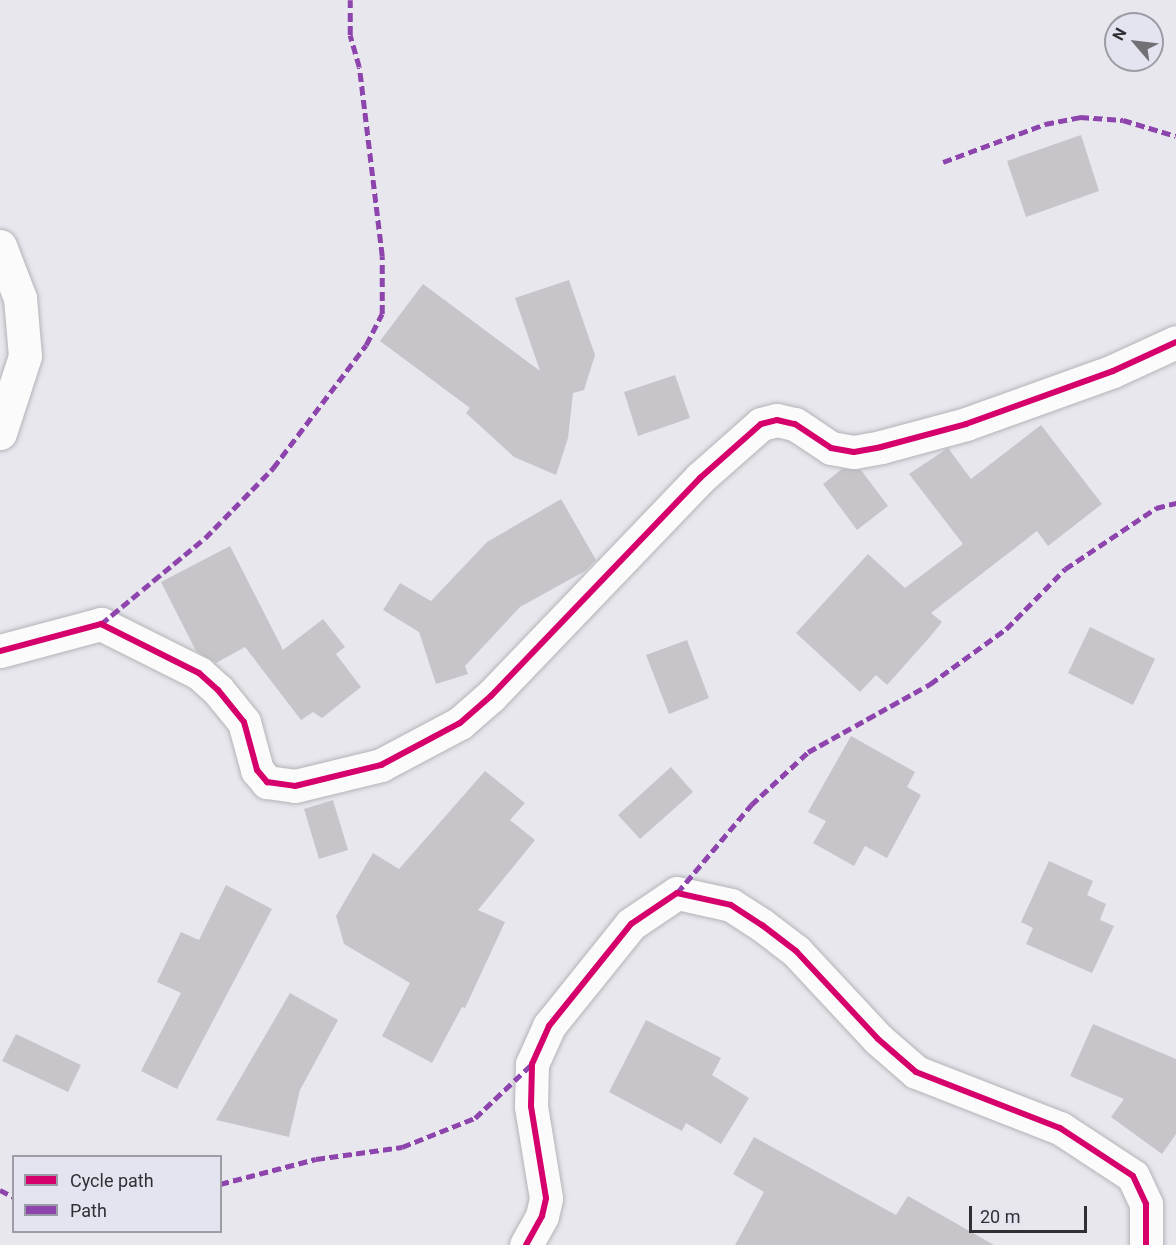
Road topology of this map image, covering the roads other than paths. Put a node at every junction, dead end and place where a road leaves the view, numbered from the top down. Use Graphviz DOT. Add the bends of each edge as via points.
graph roads {
  1 [pos="0,246"];
  2 [pos="1176,342"];
  3 [pos="0,433"];
  4 [pos="0,651"];
  5 [pos="526,1245"];
  6 [pos="1146,1245"];
  1 -- 3 [label="street" via="20,298 25,356"];
  2 -- 4 [label="street" via="1113,371 966,424 881,447 854,452 831,448 795,424 777,420 761,424 700,477 491,696 460,723 381,765 295,786 267,782 257,770 244,722 218,690 199,674 101,624"];
  5 -- 6 [label="street" via="543,1216 546,1197 531,1106 532,1064 549,1026 631,924 676,893 731,905 762,925 796,951 878,1040 915,1072 1060,1128 1132,1176 1146,1204"];
}
